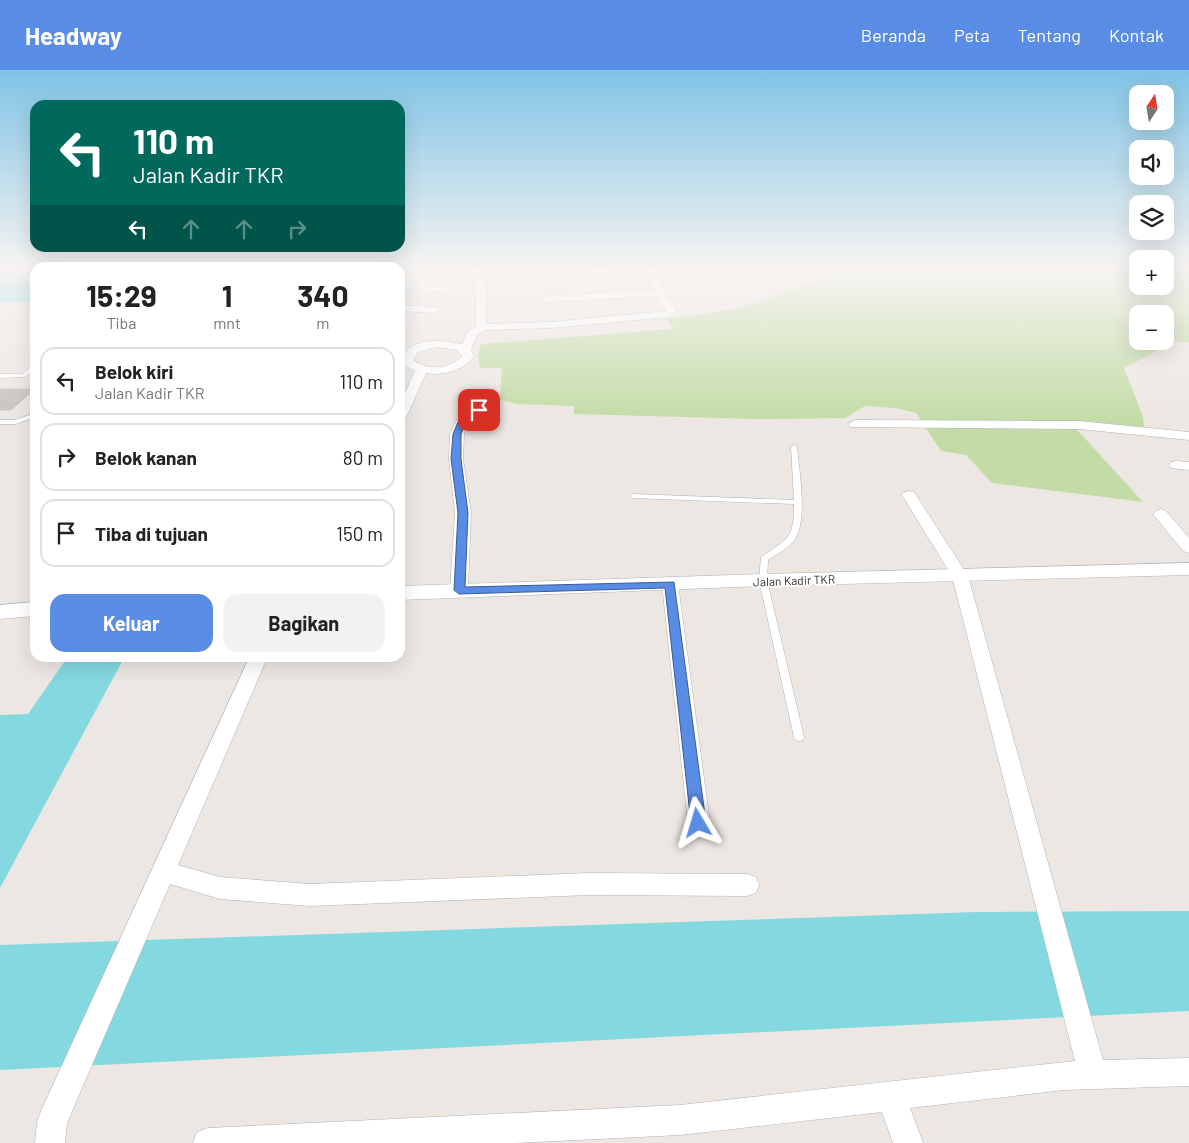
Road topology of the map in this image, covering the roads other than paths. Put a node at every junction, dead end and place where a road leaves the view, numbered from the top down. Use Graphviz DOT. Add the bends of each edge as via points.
graph roads {
  1 [pos="481,320"];
  2 [pos="497,320"];
  3 [pos="481,327"];
  4 [pos="465,350"];
  5 [pos="422,369"];
  6 [pos="30,370"];
  7 [pos="0,376"];
  8 [pos="23,376"];
  9 [pos="30,376"];
  10 [pos="405,407"];
  11 [pos="479,410"];
  12 [pos="30,417"];
  13 [pos="0,422"];
  14 [pos="855,424"];
  15 [pos="1189,436"];
  16 [pos="794,447"];
  17 [pos="909,495"];
  18 [pos="633,496"];
  19 [pos="798,502"];
  20 [pos="1161,514"];
  21 [pos="1189,548"];
  22 [pos="1189,569"];
  23 [pos="960,576"];
  24 [pos="764,580"];
  25 [pos="670,584"];
  26 [pos="459,590"];
  27 [pos="405,593"];
  28 [pos="30,610"];
  29 [pos="0,612"];
  30 [pos="256,662"];
  31 [pos="800,737"];
  32 [pos="698,823"];
  33 [pos="162,872"];
  34 [pos="747,885"];
  35 [pos="1189,1072"];
  36 [pos="1093,1076"];
  37 [pos="892,1096"];
  38 [pos="51,1133"];
  39 [pos="208,1143"];
  40 [pos="908,1143"];
  1 -- 3 [label="street"];
  2 -- 3 [label="street"];
  3 -- 4 [label="street" via="472,333"];
  4 -- 5 [label="street" via="468,353 466,360 456,366"];
  4 -- 5 [label="street" via="454,345 437,344 414,350 407,361"];
  5 -- 10 [label="street"];
  6 -- 8 [label="lane"];
  7 -- 8 [label="lane"];
  8 -- 9 [label="lane"];
  11 -- 26 [label="street" via="461,424 457,434 456,459 463,513"];
  12 -- 13 [label="lane" via="16,422"];
  14 -- 15 [label="street" via="1079,425"];
  16 -- 19 [label="lane"];
  17 -- 23 [label="street"];
  18 -- 19 [label="lane"];
  19 -- 24 [label="lane" via="794,534 791,540 764,559"];
  20 -- 21 [label="street"];
  22 -- 23 [label="street, Jalan Kadir TKR"];
  23 -- 24 [label="street, Jalan Kadir TKR"];
  23 -- 36 [label="street"];
  24 -- 25 [label="street, Jalan Kadir TKR"];
  24 -- 31 [label="lane"];
  25 -- 26 [label="street, Jalan Kadir TKR"];
  25 -- 32 [label="street"];
  26 -- 27 [label="street, Jalan Kadir TKR"];
  28 -- 29 [label="street"];
  30 -- 33 [label="street"];
  33 -- 34 [label="street" via="220,888 310,895 589,884"];
  33 -- 38 [label="street"];
  35 -- 36 [label="street"];
  36 -- 37 [label="street" via="1064,1076"];
  37 -- 39 [label="street" via="680,1120"];
  37 -- 40 [label="street"];
}
